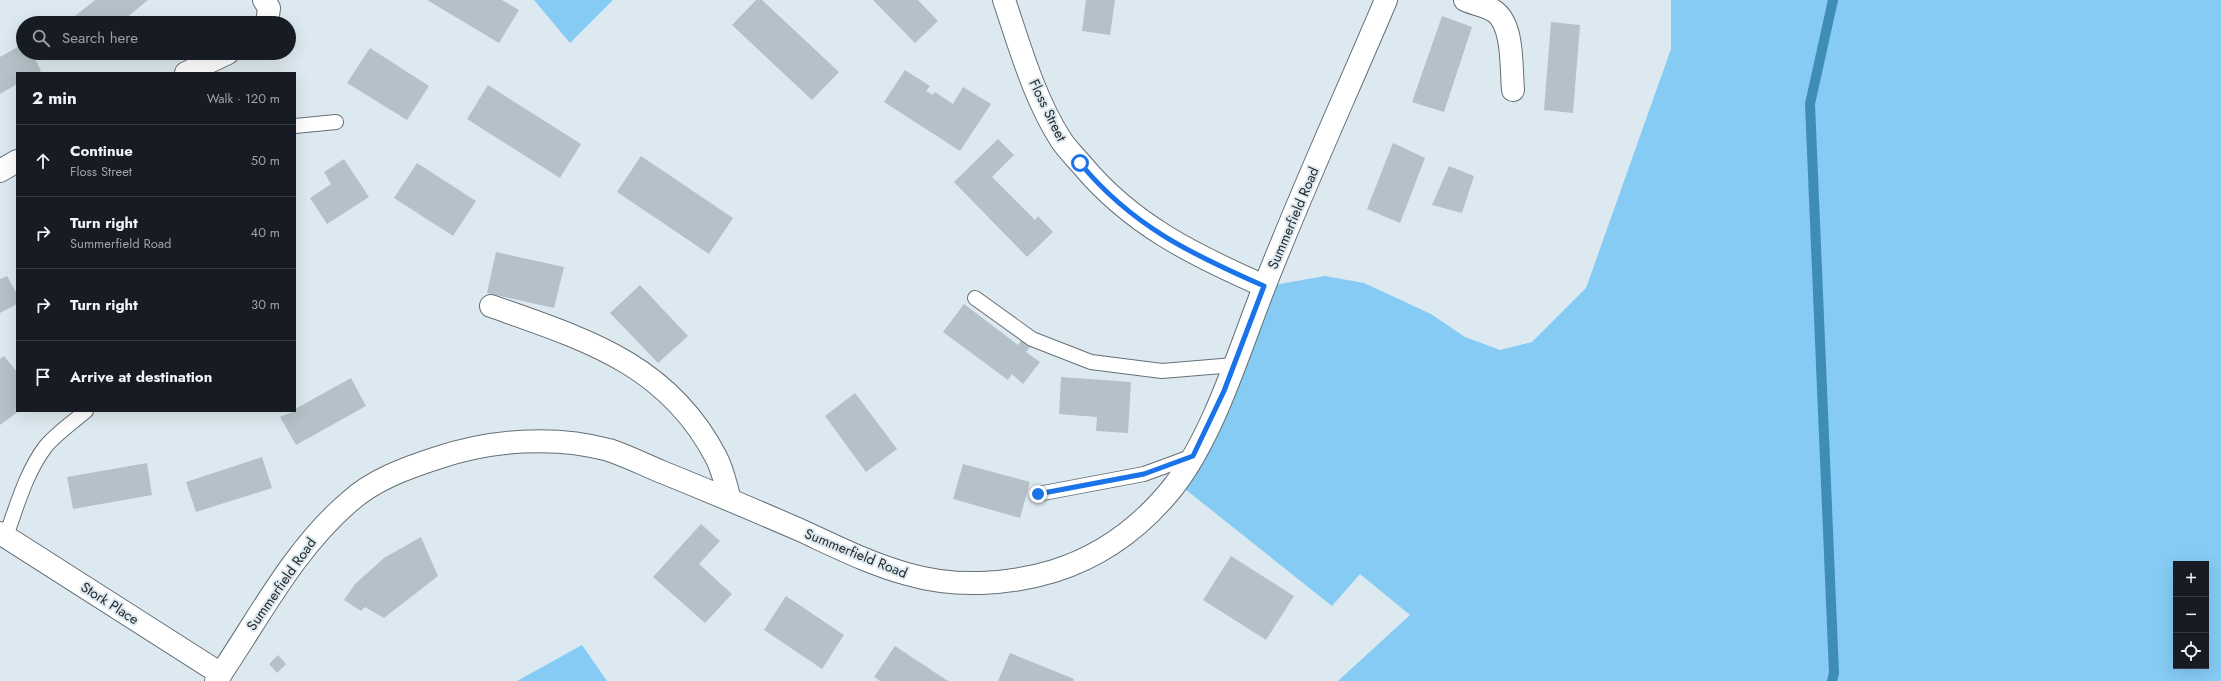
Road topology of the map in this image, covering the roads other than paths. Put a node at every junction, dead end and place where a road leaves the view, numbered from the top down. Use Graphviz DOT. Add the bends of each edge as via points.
graph roads {
  1 [pos="264,0"];
  2 [pos="1004,0"];
  3 [pos="1386,0"];
  4 [pos="1465,0"];
  5 [pos="268,16"];
  6 [pos="213,60"];
  7 [pos="188,72"];
  8 [pos="1513,90"];
  9 [pos="336,122"];
  10 [pos="296,126"];
  11 [pos="16,162"];
  12 [pos="0,171"];
  13 [pos="1264,286"];
  14 [pos="975,298"];
  15 [pos="491,306"];
  16 [pos="1234,365"];
  17 [pos="85,412"];
  18 [pos="1193,456"];
  19 [pos="1038,494"];
  20 [pos="730,500"];
  21 [pos="3,534"];
  22 [pos="218,678"];
  1 -- 5 [label="street" via="269,8"];
  2 -- 13 [label="street, Floss Street" via="1044,107 1062,140 1098,184 1119,205 1146,225 1205,260"];
  3 -- 13 [label="street, Summerfield Road"];
  4 -- 8 [label="street" via="1494,11 1503,19 1508,33"];
  6 -- 7 [label="street"];
  9 -- 10 [label="lane"];
  11 -- 12 [label="street"];
  13 -- 16 [label="street, Summerfield Road"];
  14 -- 16 [label="lane" via="1032,339 1091,362 1162,371"];
  15 -- 20 [label="street" via="599,346 637,368 671,394 693,418 717,458"];
  16 -- 18 [label="street, Summerfield Road"];
  17 -- 21 [label="lane" via="47,445 26,481"];
  18 -- 19 [label="lane" via="1144,474"];
  18 -- 20 [label="street, Summerfield Road" via="1175,485 1137,526 1078,563 1029,579 944,582 908,575"];
  20 -- 22 [label="street, Summerfield Road" via="609,450 566,443 518,442 474,448 403,469 350,500 317,533 295,561"];
  21 -- 22 [label="street, Stork Place"];
}
